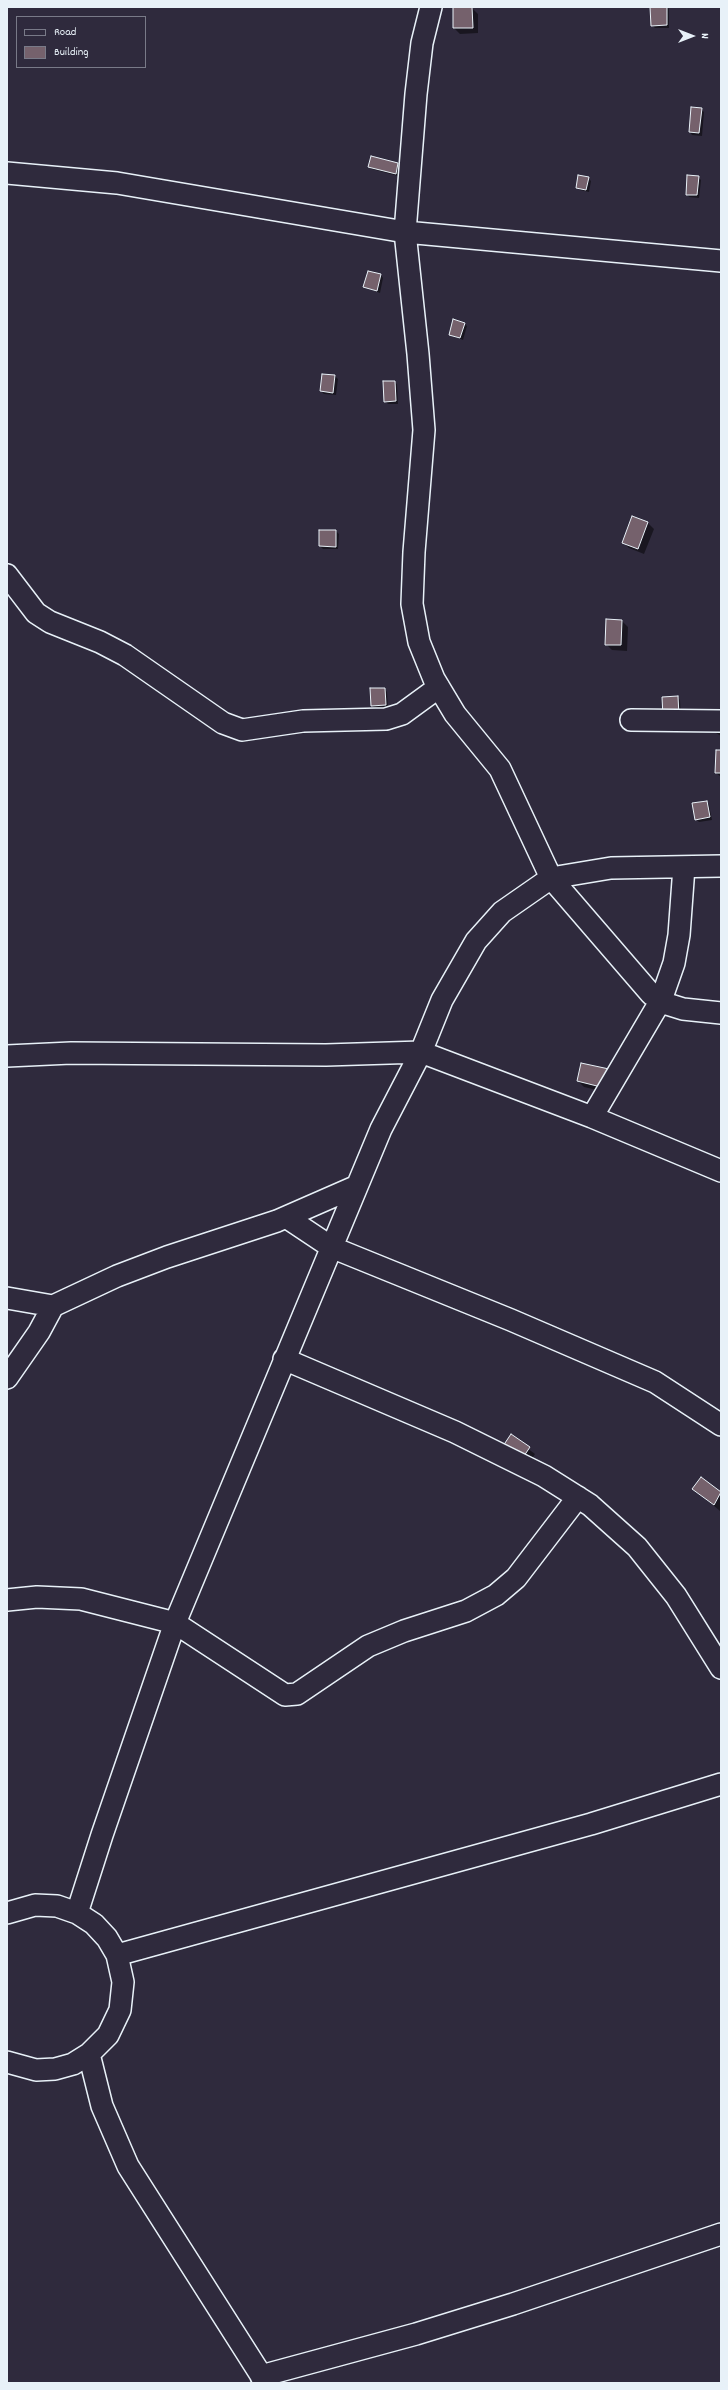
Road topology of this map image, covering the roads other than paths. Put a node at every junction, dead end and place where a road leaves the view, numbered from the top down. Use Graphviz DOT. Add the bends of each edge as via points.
graph roads {
  1 [pos="431,7"];
  2 [pos="7,173"];
  3 [pos="405,232"];
  4 [pos="721,261"];
  5 [pos="7,575"];
  6 [pos="439,687"];
  7 [pos="631,720"];
  8 [pos="721,721"];
  9 [pos="721,866"];
  10 [pos="684,867"];
  11 [pos="551,878"];
  12 [pos="661,1000"];
  13 [pos="721,1013"];
  14 [pos="421,1052"];
  15 [pos="7,1056"];
  16 [pos="592,1117"];
  17 [pos="721,1171"];
  18 [pos="357,1186"];
  19 [pos="286,1217"];
  20 [pos="331,1248"];
  21 [pos="7,1298"];
  22 [pos="53,1306"];
  23 [pos="284,1359"];
  24 [pos="7,1378"];
  25 [pos="721,1425"];
  26 [pos="578,1497"];
  27 [pos="7,1600"];
  28 [pos="175,1623"];
  29 [pos="721,1668"];
  30 [pos="721,1784"];
  31 [pos="7,1913"];
  32 [pos="77,1913"];
  33 [pos="117,1956"];
  34 [pos="89,2054"];
  35 [pos="7,2062"];
  36 [pos="721,2234"];
  37 [pos="263,2379"];
  1 -- 3 [label="street" via="422,43 416,94"];
  2 -- 3 [label="street" via="117,184"];
  3 -- 4 [label="street"];
  3 -- 6 [label="street" via="424,430 412,604 419,642"];
  5 -- 6 [label="street" via="36,614 125,655 223,723 242,730 310,720 386,720 402,714"];
  6 -- 11 [label="street" via="455,714 500,769"];
  7 -- 8 [label="street"];
  9 -- 10 [label="street"];
  10 -- 11 [label="street" via="611,868"];
  10 -- 12 [label="street" via="679,935 674,963"];
  11 -- 12 [label="street" via="651,994"];
  11 -- 14 [label="street" via="502,912 476,941 442,1000"];
  12 -- 13 [label="street" via="683,1009"];
  12 -- 16 [label="street"];
  14 -- 15 [label="street" via="326,1055 71,1053"];
  14 -- 16 [label="street"];
  14 -- 18 [label="street" via="381,1129"];
  16 -- 17 [label="street"];
  18 -- 19 [label="street"];
  18 -- 20 [label="street"];
  19 -- 20 [label="street"];
  19 -- 22 [label="street" via="117,1276"];
  20 -- 23 [label="street"];
  20 -- 25 [label="street" via="511,1320 655,1382"];
  21 -- 22 [label="street"];
  22 -- 24 [label="street" via="39,1332"];
  23 -- 26 [label="street" via="455,1432 544,1476"];
  23 -- 28 [label="street"];
  26 -- 28 [label="street" via="516,1578 496,1595 466,1611 404,1631 368,1646 296,1694 285,1694"];
  26 -- 29 [label="street" via="637,1547 676,1596"];
  27 -- 28 [label="street" via="37,1597 81,1599"];
  28 -- 32 [label="street"];
  30 -- 33 [label="street" via="562,1832"];
  31 -- 32 [label="street" via="35,1905 57,1906"];
  32 -- 33 [label="street" via="94,1924 107,1938"];
  33 -- 34 [label="street" via="123,1982 120,2010 108,2035"];
  34 -- 35 [label="street" via="73,2064 55,2069 36,2070"];
  34 -- 37 [label="street" via="102,2106 128,2166"];
  36 -- 37 [label="street" via="431,2330"];
}
